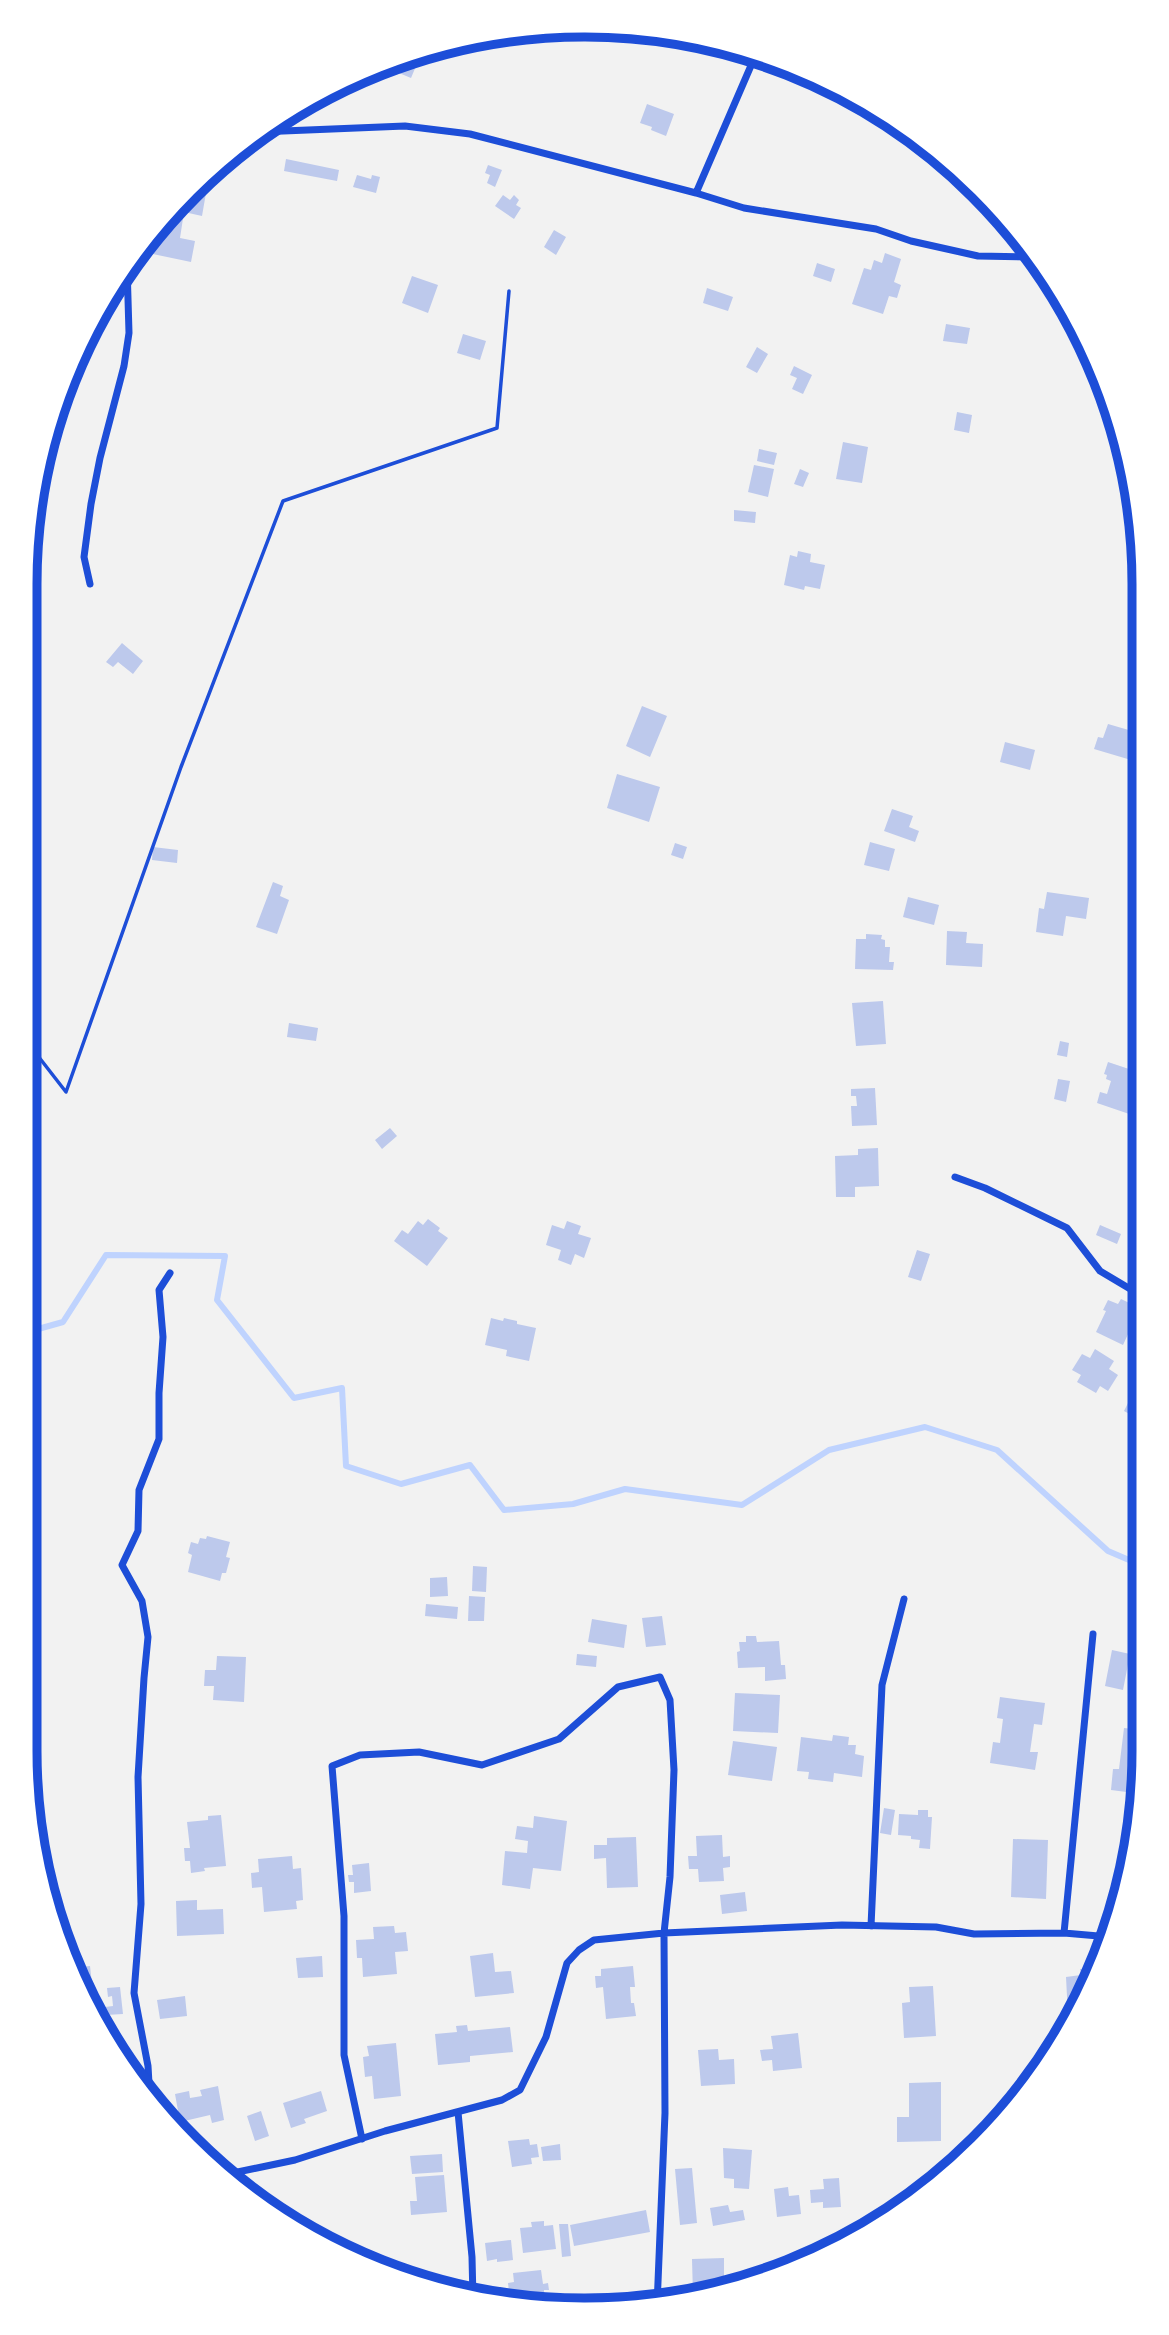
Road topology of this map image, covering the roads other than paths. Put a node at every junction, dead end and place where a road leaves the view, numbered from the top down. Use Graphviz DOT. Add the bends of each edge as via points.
graph roads {
  1 [pos="752,63"];
  2 [pos="277,131"];
  3 [pos="696,193"];
  4 [pos="1023,257"];
  5 [pos="128,282"];
  6 [pos="90,584"];
  7 [pos="955,1177"];
  8 [pos="170,1272"];
  9 [pos="1132,1290"];
  10 [pos="904,1599"];
  11 [pos="1093,1634"];
  12 [pos="871,1926"];
  13 [pos="664,1933"];
  14 [pos="1064,1933"];
  15 [pos="1100,1936"];
  16 [pos="149,2083"];
  17 [pos="458,2112"];
  18 [pos="362,2139"];
  19 [pos="236,2172"];
  20 [pos="473,2287"];
  21 [pos="658,2294"];
  1 -- 3 [label="street"];
  2 -- 3 [label="street" via="405,126 470,134"];
  3 -- 4 [label="street" via="744,208 876,229 911,242 978,256"];
  5 -- 6 [label="street" via="129,333 124,366 100,458 84,557"];
  7 -- 9 [label="street" via="1067,1228 1100,1271"];
  8 -- 16 [label="street" via="159,1290 163,1337 159,1438 139,1490 138,1531 122,1565 142,1601 148,1637 138,1777 141,1904 134,1993"];
  10 -- 12 [label="street" via="882,1685"];
  11 -- 14 [label="street"];
  12 -- 13 [label="street"];
  12 -- 14 [label="street" via="936,1927 974,1934"];
  13 -- 17 [label="street" via="594,1940 579,1950 567,1963 545,2037 520,2090"];
  13 -- 18 [label="street" via="674,1770 670,1700 660,1676 618,1687 559,1740 482,1765 419,1752 360,1755 332,1766 344,1916 344,2055"];
  13 -- 21 [label="street" via="665,2113"];
  14 -- 15 [label="street"];
  17 -- 18 [label="street"];
  17 -- 20 [label="street"];
  18 -- 19 [label="street"];
}
